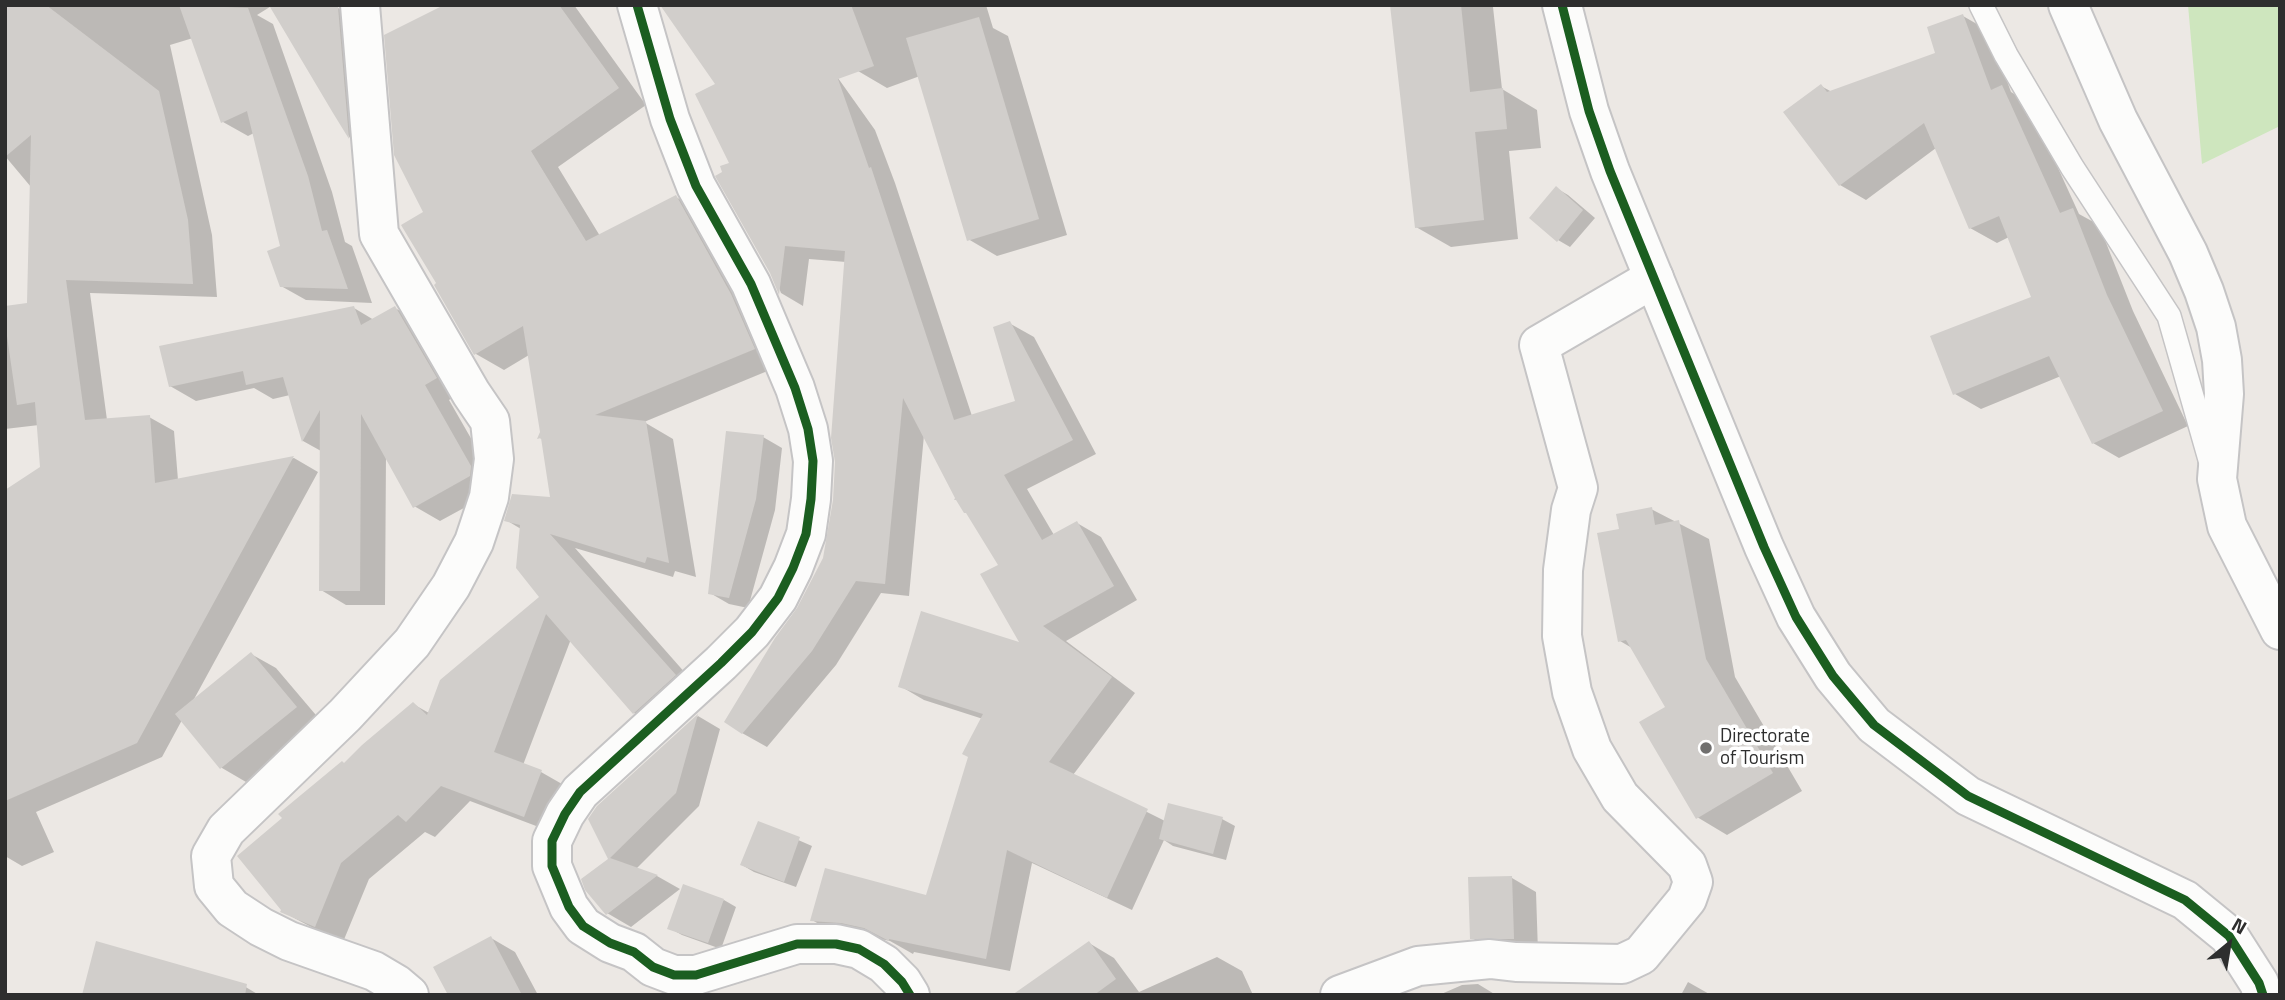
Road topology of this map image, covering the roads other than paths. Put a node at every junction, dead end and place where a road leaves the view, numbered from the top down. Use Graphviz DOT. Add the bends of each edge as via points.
graph roads {
  1 [pos="360,5"];
  2 [pos="637,5"];
  3 [pos="1562,5"];
  4 [pos="1981,5"];
  5 [pos="2068,5"];
  6 [pos="1654,278"];
  7 [pos="2217,479"];
  8 [pos="2280,630"];
  9 [pos="409,995"];
  10 [pos="910,995"];
  11 [pos="1339,995"];
  12 [pos="2263,995"];
  1 -- 9 [label="street" via="379,234 490,421 494,459 489,497 474,542 451,586 412,643 226,830 211,856 214,886 232,908 289,941 374,971"];
  2 -- 10 [label="street" via="670,118 696,186 751,284 795,388 813,461 811,499 806,534 778,598 721,663 580,792 552,841 552,866 569,907 583,926 674,975 696,975 797,944 836,944 859,948 884,964"];
  3 -- 6 [label="street" via="1593,123"];
  4 -- 7 [label="lane" via="2072,167 2169,316"];
  5 -- 7 [label="street" via="2118,120 2188,253 2216,327 2224,394"];
  6 -- 11 [label="street" via="1539,345 1578,488 1563,570 1562,636 1572,692 1592,749 1620,797 1687,865 1693,882 1687,899 1641,955 1622,964 1490,959 1418,965"];
  6 -- 12 [label="street" via="1796,617 1833,676 1874,725 1968,796 2185,900 2228,936"];
  7 -- 8 [label="street" via="2227,526"];
}
